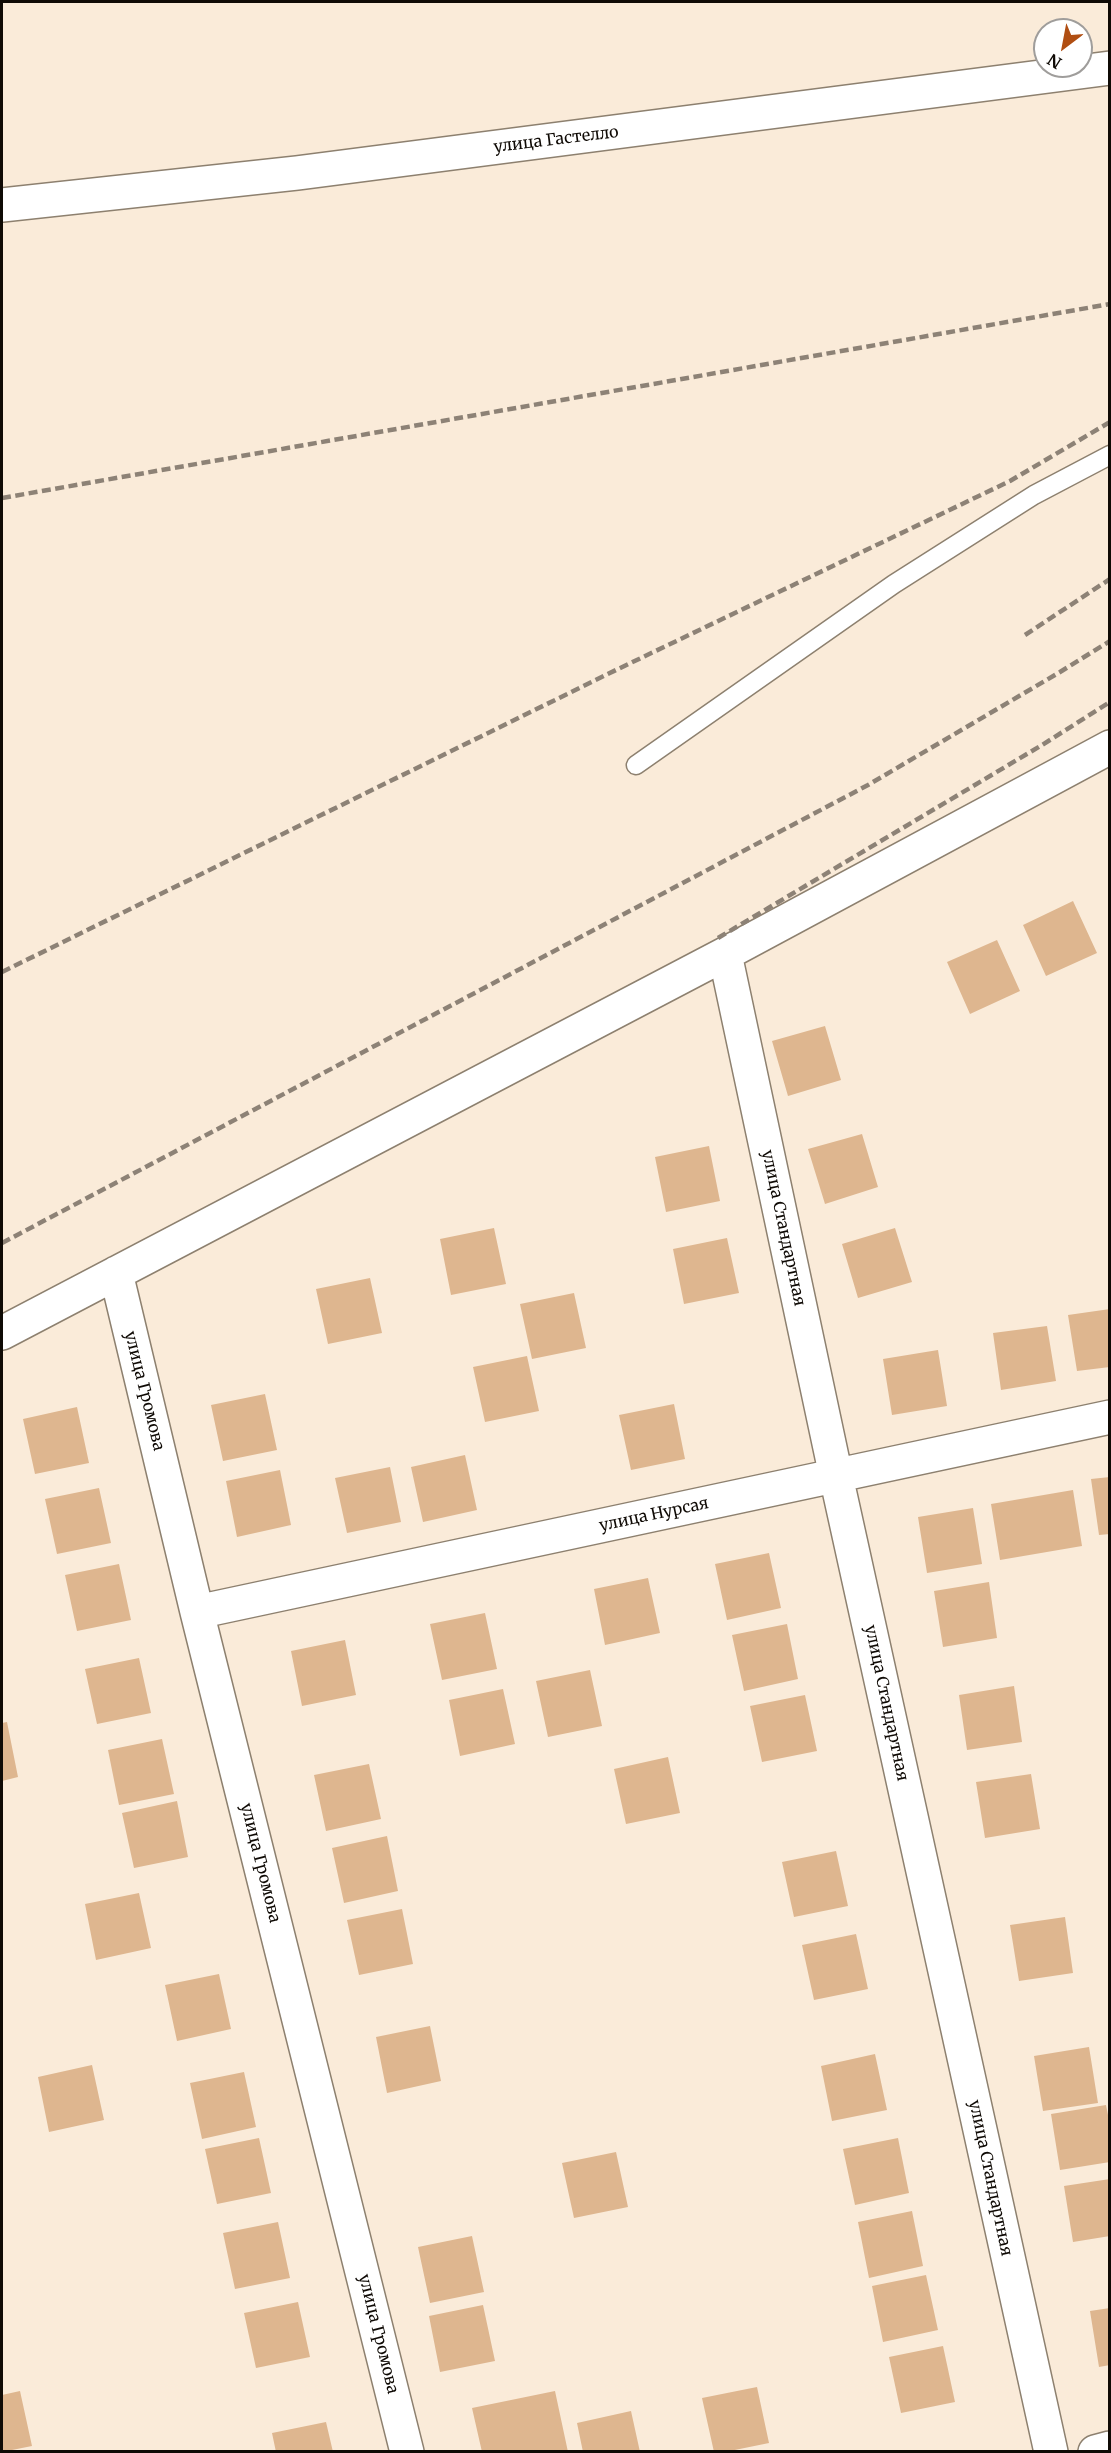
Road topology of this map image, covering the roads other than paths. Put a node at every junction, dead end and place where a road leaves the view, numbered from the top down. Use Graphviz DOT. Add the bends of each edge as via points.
graph roads {
  1 [pos="1110,68"];
  2 [pos="2,204"];
  3 [pos="1110,454"];
  4 [pos="1110,747"];
  5 [pos="636,765"];
  6 [pos="725,954"];
  7 [pos="116,1273"];
  8 [pos="2,1333"];
  9 [pos="1110,1417"];
  10 [pos="836,1476"];
  11 [pos="197,1612"];
  12 [pos="1110,2448"];
  13 [pos="407,2451"];
  14 [pos="1051,2451"];
  15 [pos="1095,2451"];
  1 -- 2 [label="street, улица Гастелло" via="297,173"];
  3 -- 5 [label="lane" via="1034,495 894,584"];
  4 -- 6 [label="street"];
  6 -- 7 [label="street"];
  6 -- 10 [label="street, улица Стандартная"];
  7 -- 8 [label="street"];
  7 -- 11 [label="street, улица Громова"];
  9 -- 10 [label="street, улица Нурсая"];
  10 -- 11 [label="street, улица Нурсая"];
  10 -- 14 [label="street, улица Стандартная"];
  11 -- 13 [label="street, улица Громова"];
  12 -- 15 [label="street"];
}
